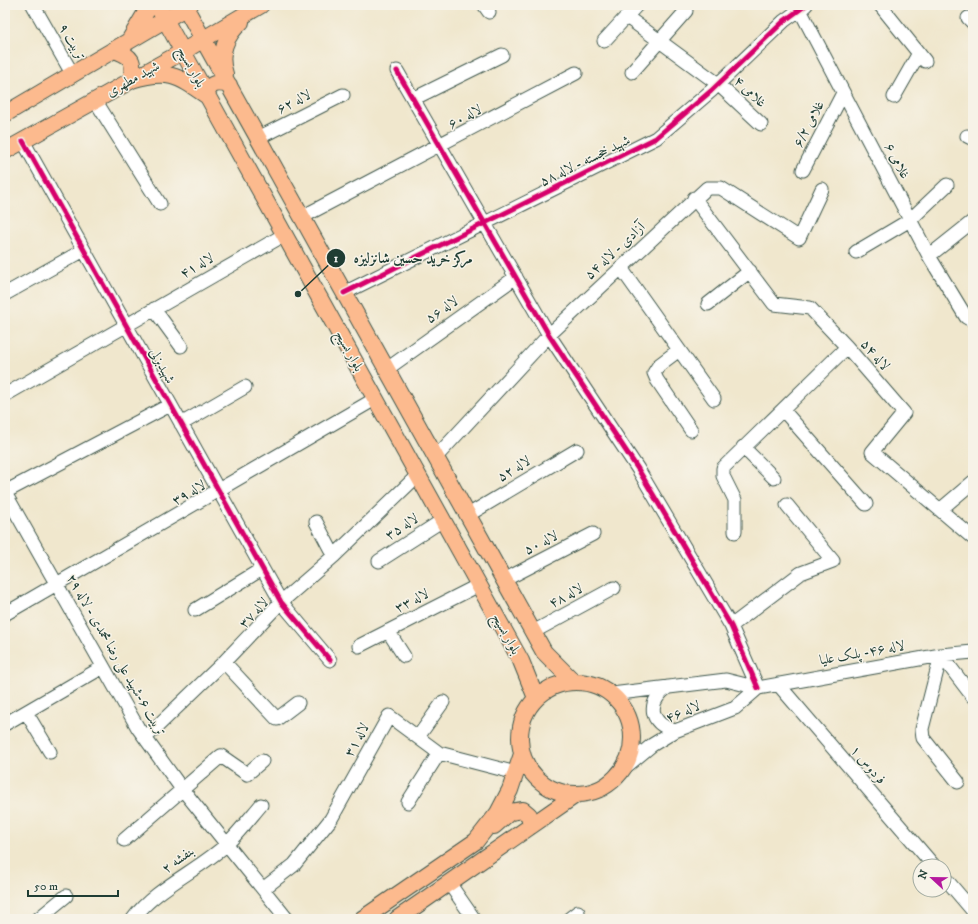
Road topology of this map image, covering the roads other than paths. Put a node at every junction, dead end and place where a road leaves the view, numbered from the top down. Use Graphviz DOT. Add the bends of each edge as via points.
graph roads {
  1 [pos="33,5"];
  2 [pos="147,5"];
  3 [pos="157,5"];
  4 [pos="237,5"];
  5 [pos="637,5"];
  6 [pos="880,5"];
  7 [pos="187,6"];
  8 [pos="258,7"];
  9 [pos="803,7"];
  10 [pos="686,11"];
  11 [pos="627,17"];
  12 [pos="165,20"];
  13 [pos="204,39"];
  14 [pos="659,40"];
  15 [pos="604,41"];
  16 [pos="114,50"];
  17 [pos="182,52"];
  18 [pos="502,55"];
  19 [pos="397,71"];
  20 [pos="632,72"];
  21 [pos="576,73"];
  22 [pos="73,74"];
  23 [pos="131,80"];
  24 [pos="718,84"];
  25 [pos="229,85"];
  26 [pos="844,93"];
  27 [pos="343,95"];
  28 [pos="207,96"];
  29 [pos="894,97"];
  30 [pos="413,99"];
  31 [pos="95,100"];
  32 [pos="6,112"];
  33 [pos="761,124"];
  34 [pos="258,138"];
  35 [pos="23,141"];
  36 [pos="439,145"];
  37 [pos="5,151"];
  38 [pos="803,170"];
  39 [pos="947,185"];
  40 [pos="822,189"];
  41 [pos="694,198"];
  42 [pos="160,204"];
  43 [pos="302,217"];
  44 [pos="910,220"];
  45 [pos="973,221"];
  46 [pos="485,223"];
  47 [pos="284,235"];
  48 [pos="84,250"];
  49 [pos="856,252"];
  50 [pos="929,256"];
  51 [pos="621,268"];
  52 [pos="750,271"];
  53 [pos="516,277"];
  54 [pos="344,293"];
  55 [pos="5,294"];
  56 [pos="708,304"];
  57 [pos="154,309"];
  58 [pos="973,321"];
  59 [pos="126,325"];
  60 [pos="549,335"];
  61 [pos="181,346"];
  62 [pos="847,347"];
  63 [pos="679,350"];
  64 [pos="387,369"];
  65 [pos="245,387"];
  66 [pos="5,395"];
  67 [pos="375,399"];
  68 [pos="714,399"];
  69 [pos="170,405"];
  70 [pos="783,410"];
  71 [pos="181,424"];
  72 [pos="691,430"];
  73 [pos="743,447"];
  74 [pos="577,450"];
  75 [pos="436,457"];
  76 [pos="418,475"];
  77 [pos="774,478"];
  78 [pos="973,482"];
  79 [pos="218,490"];
  80 [pos="7,499"];
  81 [pos="866,504"];
  82 [pos="786,505"];
  83 [pos="940,510"];
  84 [pos="468,515"];
  85 [pos="443,520"];
  86 [pos="316,522"];
  87 [pos="735,532"];
  88 [pos="593,534"];
  89 [pos="973,538"];
  90 [pos="334,556"];
  91 [pos="379,561"];
  92 [pos="262,568"];
  93 [pos="504,580"];
  94 [pos="56,584"];
  95 [pos="479,585"];
  96 [pos="614,588"];
  97 [pos="280,602"];
  98 [pos="195,610"];
  99 [pos="5,614"];
  100 [pos="731,626"];
  101 [pos="388,631"];
  102 [pos="533,632"];
  103 [pos="359,646"];
  104 [pos="544,652"];
  105 [pos="973,652"];
  106 [pos="941,655"];
  107 [pos="404,656"];
  108 [pos="330,660"];
  109 [pos="522,661"];
  110 [pos="224,662"];
  111 [pos="103,667"];
  112 [pos="573,681"];
  113 [pos="778,684"];
  114 [pos="668,687"];
  115 [pos="758,688"];
  116 [pos="612,694"];
  117 [pos="973,697"];
  118 [pos="536,698"];
  119 [pos="298,702"];
  120 [pos="443,702"];
  121 [pos="26,712"];
  122 [pos="5,724"];
  123 [pos="675,731"];
  124 [pos="418,737"];
  125 [pos="145,738"];
  126 [pos="50,752"];
  127 [pos="439,753"];
  128 [pos="522,754"];
  129 [pos="262,761"];
  130 [pos="623,769"];
  131 [pos="516,773"];
  132 [pos="958,782"];
  133 [pos="183,790"];
  134 [pos="577,794"];
  135 [pos="408,802"];
  136 [pos="261,805"];
  137 [pos="531,826"];
  138 [pos="124,840"];
  139 [pos="476,841"];
  140 [pos="226,844"];
  141 [pos="927,858"];
  142 [pos="449,883"];
  143 [pos="952,886"];
  144 [pos="263,889"];
  145 [pos="66,896"];
  146 [pos="973,911"];
  147 [pos="38,919"];
  148 [pos="133,919"];
  149 [pos="287,919"];
  150 [pos="362,919"];
  151 [pos="397,919"];
  152 [pos="474,919"];
  1 -- 22 [label="street, تربیت ۹"];
  2 -- 16 [label="main road" via="146,12 131,38"];
  3 -- 12 [label="main road, بلوار بسیج"];
  4 -- 8 [label="main road" via="242,8"];
  5 -- 11 [label="street"];
  6 -- 29 [label="street" via="922,57"];
  7 -- 12 [label="main road"];
  7 -- 13 [label="main road, بلوار بسیج"];
  8 -- 13 [label="main road, شهید مطهری"];
  8 -- 25 [label="main road" via="234,28 226,42 223,69"];
  9 -- 24 [label="street, شهید خجسته - لاله ۵۸" via="784,21"];
  9 -- 26 [label="street, غلامی ۶"];
  10 -- 14 [label="street"];
  11 -- 14 [label="street, غلامی ۴"];
  11 -- 15 [label="street"];
  12 -- 16 [label="main road"];
  12 -- 17 [label="main road, بلوار بسیج"];
  13 -- 17 [label="main road, شهید مطهری"];
  13 -- 25 [label="main road, بلوار بسیج"];
  14 -- 20 [label="street"];
  14 -- 24 [label="street, غلامی ۴"];
  16 -- 22 [label="main road"];
  16 -- 23 [label="main road" via="132,60 134,68"];
  17 -- 23 [label="main road, شهید مطهری"];
  17 -- 28 [label="main road, بلوار بسیج"];
  18 -- 30 [label="street"];
  19 -- 30 [label="street"];
  21 -- 36 [label="street, لاله ۶۰"];
  22 -- 32 [label="main road"];
  23 -- 28 [label="main road" via="151,74 168,74"];
  23 -- 31 [label="main road, شهید مطهری"];
  24 -- 33 [label="street, غلامی ۴"];
  24 -- 46 [label="street, شهید خجسته - لاله ۵۸" via="656,138"];
  25 -- 28 [label="main road" via="211,85"];
  25 -- 34 [label="main road, بلوار بسیج"];
  26 -- 38 [label="street, غلامی ۶/۲"];
  26 -- 44 [label="street, غلامی ۶"];
  27 -- 34 [label="street, لاله ۶۲"];
  28 -- 47 [label="main road, بلوار بسیج"];
  30 -- 36 [label="street"];
  31 -- 35 [label="main road, شهید مطهری"];
  31 -- 42 [label="street"];
  34 -- 43 [label="main road, بلوار بسیج"];
  35 -- 37 [label="main road, شهید مطهری"];
  35 -- 48 [label="street, شهیدبزلی"];
  36 -- 43 [label="street, لاله ۶۰"];
  36 -- 46 [label="street"];
  39 -- 44 [label="street"];
  40 -- 41 [label="street, آزادی - لاله ۵۴" via="799,238 721,188 707,188"];
  41 -- 51 [label="street, آزادی - لاله ۵۴"];
  41 -- 52 [label="street, لاله ۵۴"];
  43 -- 54 [label="main road, بلوار بسیج"];
  44 -- 49 [label="street"];
  44 -- 50 [label="street, غلامی ۶"];
  45 -- 50 [label="street"];
  46 -- 53 [label="street"];
  46 -- 54 [label="street, شهید خجسته - لاله ۵۸"];
  47 -- 57 [label="street, لاله ۴۱"];
  47 -- 67 [label="main road, بلوار بسیج"];
  48 -- 55 [label="street"];
  48 -- 59 [label="street, شهیدبزلی"];
  50 -- 58 [label="street, غلامی ۶" via="966,317"];
  51 -- 60 [label="street, آزادی - لاله ۵۴"];
  51 -- 63 [label="street"];
  52 -- 56 [label="street"];
  52 -- 62 [label="street, لاله ۵۴" via="774,304 810,308"];
  53 -- 60 [label="street"];
  53 -- 64 [label="street, لاله ۵۶"];
  54 -- 64 [label="main road, بلوار بسیج"];
  57 -- 59 [label="street, لاله ۴۱"];
  57 -- 61 [label="street"];
  59 -- 66 [label="street, لاله ۴۱"];
  59 -- 69 [label="street, شهیدبزلی"];
  60 -- 75 [label="street, آزادی - لاله ۵۴"];
  60 -- 100 [label="street" via="638,470"];
  62 -- 70 [label="street"];
  62 -- 83 [label="street, لاله ۵۴" via="904,413 872,452"];
  63 -- 68 [label="street"];
  63 -- 72 [label="street" via="659,365 654,373"];
  64 -- 75 [label="main road, بلوار بسیج"];
  65 -- 71 [label="street"];
  67 -- 76 [label="main road, بلوار بسیج"];
  67 -- 79 [label="street, لاله ۳۹"];
  69 -- 71 [label="street, شهیدبزلی"];
  69 -- 80 [label="street"];
  70 -- 73 [label="street"];
  70 -- 81 [label="street"];
  71 -- 79 [label="street, شهیدبزلی"];
  73 -- 77 [label="street"];
  73 -- 87 [label="street" via="722,472 735,500"];
  74 -- 84 [label="street, لاله ۵۲"];
  75 -- 84 [label="main road, بلوار بسیج"];
  76 -- 85 [label="main road, بلوار بسیج"];
  76 -- 90 [label="street, لاله ۳۷"];
  78 -- 83 [label="street"];
  79 -- 92 [label="street, شهیدبزلی"];
  79 -- 94 [label="street, لاله ۳۹"];
  80 -- 94 [label="street, تربیت ۶-شهید علی رضا محمدی - لاله ۲۹"];
  82 -- 100 [label="street" via="833,561 801,573"];
  83 -- 89 [label="street, لاله ۵۴"];
  84 -- 93 [label="main road, بلوار بسیج"];
  85 -- 91 [label="street, لاله ۳۵"];
  85 -- 95 [label="main road, بلوار بسیج"];
  86 -- 90 [label="street"];
  88 -- 93 [label="street, لاله ۵۰"];
  90 -- 97 [label="street, لاله ۳۷"];
  92 -- 97 [label="street, شهیدبزلی"];
  92 -- 98 [label="street"];
  93 -- 102 [label="main road, بلوار بسیج"];
  94 -- 99 [label="street, لاله ۳۹"];
  94 -- 111 [label="street, تربیت ۶-شهید علی رضا محمدی - لاله ۲۹"];
  95 -- 101 [label="street, لاله ۳۳"];
  95 -- 109 [label="main road, بلوار بسیج"];
  96 -- 102 [label="street, لاله ۴۸"];
  97 -- 108 [label="street, شهیدبزلی"];
  97 -- 110 [label="street, لاله ۳۷"];
  100 -- 115 [label="street"];
  101 -- 103 [label="street, لاله ۳۳"];
  101 -- 107 [label="street"];
  102 -- 104 [label="main road, بلوار بسیج"];
  104 -- 109 [label="main road" via="542,658 537,661"];
  104 -- 112 [label="main road, بلوار بسیج"];
  105 -- 106 [label="street, لاله ۴۶- پلک علیا"];
  106 -- 113 [label="street, لاله ۴۶- پلک علیا"];
  106 -- 117 [label="street"];
  106 -- 132 [label="street" via="923,725 923,738"];
  109 -- 118 [label="main road, بلوار بسیج"];
  110 -- 119 [label="street" via="277,719"];
  110 -- 125 [label="street, لاله ۳۷"];
  111 -- 121 [label="street"];
  111 -- 125 [label="street, تربیت ۶-شهید علی رضا محمدی - لاله ۲۹"];
  112 -- 116 [label="main road" via="600,686"];
  112 -- 118 [label="main road" via="560,684"];
  113 -- 115 [label="street, لاله ۴۶- پلک علیا"];
  113 -- 141 [label="street, فردوس ۱"];
  114 -- 115 [label="street" via="726,680"];
  114 -- 116 [label="street"];
  114 -- 123 [label="street" via="658,694 653,706 655,718 663,727"];
  115 -- 123 [label="street, لاله ۴۶" via="735,708"];
  116 -- 130 [label="main road" via="623,706 630,721 630,754"];
  118 -- 128 [label="main road" via="527,710 522,724"];
  120 -- 124 [label="street"];
  121 -- 122 [label="street"];
  121 -- 126 [label="street"];
  123 -- 130 [label="street, لاله ۴۶" via="652,745"];
  124 -- 127 [label="street, لاله ۳۱"];
  124 -- 144 [label="street, لاله ۳۱" via="389,716 331,819 294,865"];
  125 -- 133 [label="street, تربیت ۶-شهید علی رضا محمدی - لاله ۲۹"];
  127 -- 131 [label="street, لاله ۳۱"];
  127 -- 135 [label="street"];
  128 -- 131 [label="main road"];
  128 -- 134 [label="main road" via="530,770 543,783 559,792"];
  129 -- 133 [label="street" via="247,774 221,756"];
  130 -- 134 [label="main road" via="611,782 595,791"];
  131 -- 139 [label="main road" via="498,813"];
  133 -- 138 [label="street"];
  133 -- 140 [label="street, تربیت ۶-شهید علی رضا محمدی - لاله ۲۹"];
  134 -- 137 [label="main road"];
  136 -- 140 [label="street, بنفشه ۲"];
  137 -- 139 [label="main road" via="529,815 523,810 517,810 510,812"];
  137 -- 142 [label="main road"];
  139 -- 150 [label="main road"];
  140 -- 144 [label="street, تربیت ۶-شهید علی رضا محمدی - لاله ۲۹"];
  140 -- 148 [label="street, بنفشه ۲" via="151,900"];
  142 -- 151 [label="main road"];
  142 -- 152 [label="street"];
  143 -- 146 [label="street"];
  144 -- 149 [label="street, تربیت ۶-شهید علی رضا محمدی - لاله ۲۹"];
  145 -- 147 [label="street"];
}
